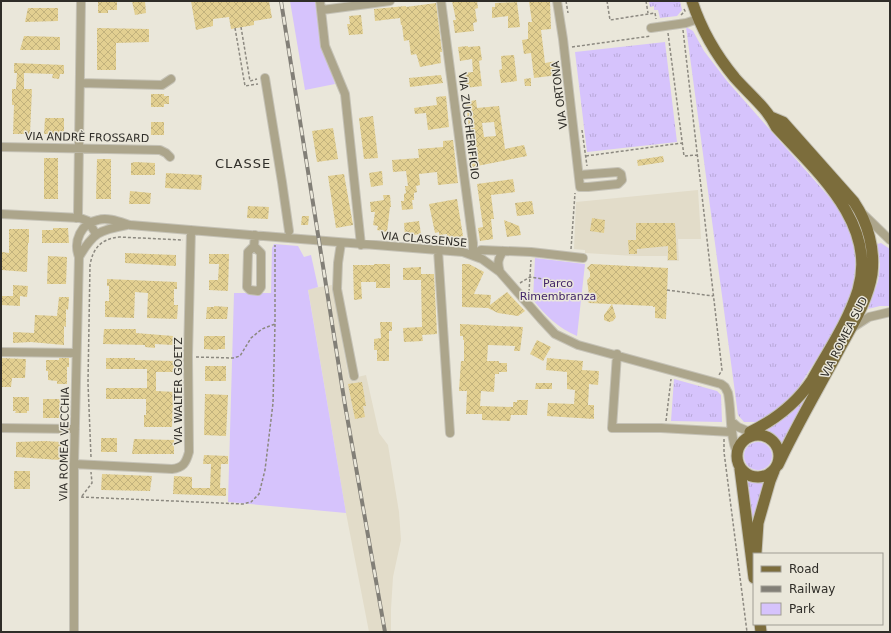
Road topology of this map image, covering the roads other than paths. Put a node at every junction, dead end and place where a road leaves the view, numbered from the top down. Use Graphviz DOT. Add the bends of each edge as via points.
graph roads {
  1 [pos="81,1"];
  2 [pos="320,1"];
  3 [pos="390,1"];
  4 [pos="441,1"];
  5 [pos="557,1"];
  6 [pos="687,4"];
  7 [pos="322,10"];
  8 [pos="698,19"];
  9 [pos="654,28"];
  10 [pos="171,79"];
  11 [pos="265,80"];
  12 [pos="80,83"];
  13 [pos="771,117"];
  14 [pos="1,147"];
  15 [pos="79,148"];
  16 [pos="170,157"];
  17 [pos="579,175"];
  18 [pos="860,211"];
  19 [pos="1,214"];
  20 [pos="76,218"];
  21 [pos="89,223"];
  22 [pos="130,224"];
  23 [pos="82,230"];
  24 [pos="191,230"];
  25 [pos="289,231"];
  26 [pos="255,234"];
  27 [pos="93,236"];
  28 [pos="870,240"];
  29 [pos="890,242"];
  30 [pos="341,243"];
  31 [pos="361,245"];
  32 [pos="254,246"];
  33 [pos="438,250"];
  34 [pos="502,251"];
  35 [pos="861,251"];
  36 [pos="473,254"];
  37 [pos="79,257"];
  38 [pos="583,258"];
  39 [pos="500,272"];
  40 [pos="890,312"];
  41 [pos="849,331"];
  42 [pos="1,352"];
  43 [pos="76,353"];
  44 [pos="617,354"];
  45 [pos="354,376"];
  46 [pos="731,421"];
  47 [pos="1,428"];
  48 [pos="75,429"];
  49 [pos="450,433"];
  50 [pos="728,434"];
  51 [pos="751,434"];
  52 [pos="737,453"];
  53 [pos="74,464"];
  54 [pos="776,468"];
  55 [pos="740,469"];
  56 [pos="756,553"];
  57 [pos="753,569"];
  58 [pos="74,632"];
  1 -- 12 [label="street"];
  2 -- 7 [label="street"];
  3 -- 7 [label="street"];
  4 -- 36 [label="street, VIA ZUCCHERIFICIO"];
  5 -- 17 [label="street, VIA ORTONA" via="566,39"];
  6 -- 8 [label="main road, VIA ROMEA SUD"];
  7 -- 31 [label="street" via="325,46 345,94"];
  8 -- 9 [label="street"];
  8 -- 13 [label="main road, VIA ROMEA SUD" via="734,76"];
  10 -- 12 [label="street" via="162,85"];
  11 -- 25 [label="street"];
  12 -- 15 [label="street"];
  13 -- 18 [label="main road, VIA ROMEA SUD" via="783,122 842,187"];
  13 -- 35 [label="main road, VIA ROMEA SUD" via="776,127 830,187 843,206 854,226"];
  14 -- 15 [label="street, VIA ANDRÈ FROSSARD"];
  15 -- 16 [label="street, VIA ANDRÈ FROSSARD" via="160,150"];
  15 -- 20 [label="street"];
  17 -- 17 [label="street, VIA ORTONA" via="580,187 618,184 622,181 620,173 615,172"];
  18 -- 28 [label="main road, VIA ROMEA SUD"];
  18 -- 29 [label="street"];
  19 -- 20 [label="street, VIA CLASSENSE"];
  20 -- 21 [label="street, VIA CLASSENSE" via="85,219"];
  20 -- 23 [label="street"];
  21 -- 22 [label="street, VIA CLASSENSE" via="109,220"];
  21 -- 23 [label="street"];
  21 -- 27 [label="street"];
  22 -- 24 [label="street, VIA CLASSENSE"];
  22 -- 27 [label="street, VIA CLASSENSE" via="110,228"];
  23 -- 27 [label="street"];
  23 -- 37 [label="street, VIA ROMEA VECCHIA" via="77,241 76,250"];
  24 -- 26 [label="street, VIA CLASSENSE"];
  24 -- 53 [label="street, VIA WALTER GOETZ" via="189,452 183,465 178,469 172,469"];
  26 -- 30 [label="street, VIA CLASSENSE"];
  26 -- 32 [label="street"];
  27 -- 37 [label="street"];
  28 -- 29 [label="street" via="875,238"];
  28 -- 35 [label="street"];
  28 -- 41 [label="main road, VIA ROMEA SUD" via="872,275"];
  30 -- 31 [label="street, VIA CLASSENSE"];
  30 -- 45 [label="street" via="337,289"];
  31 -- 33 [label="street, VIA CLASSENSE"];
  32 -- 32 [label="street" via="248,252 247,286 250,290 258,291 261,287 262,258"];
  33 -- 36 [label="street, VIA CLASSENSE"];
  33 -- 49 [label="street"];
  34 -- 36 [label="street" via="482,250"];
  34 -- 38 [label="street"];
  34 -- 39 [label="street" via="497,264"];
  35 -- 51 [label="main road, VIA ROMEA SUD" via="860,279 855,299 812,380 788,408"];
  36 -- 39 [label="street, VIA CLASSENSE"];
  37 -- 43 [label="street, VIA ROMEA VECCHIA"];
  39 -- 44 [label="street, VIA CLASSENSE" via="555,334 578,344"];
  40 -- 41 [label="street" via="869,317"];
  41 -- 54 [label="main road, VIA ROMEA SUD"];
  42 -- 43 [label="street"];
  43 -- 48 [label="street, VIA ROMEA VECCHIA"];
  44 -- 46 [label="street, VIA CLASSENSE" via="721,384 728,393"];
  44 -- 50 [label="street" via="612,428"];
  46 -- 50 [label="street, VIA CLASSENSE"];
  46 -- 51 [label="street"];
  47 -- 48 [label="street"];
  48 -- 53 [label="street, VIA ROMEA VECCHIA"];
  50 -- 52 [label="street, VIA CLASSENSE"];
  51 -- 52 [label="main road" via="742,442"];
  51 -- 54 [label="main road" via="772,440 779,452"];
  52 -- 55 [label="main road"];
  53 -- 58 [label="street, VIA ROMEA VECCHIA"];
  54 -- 55 [label="main road" via="757,478"];
  54 -- 56 [label="main road, VIA ROMEA SUD" via="758,522"];
  55 -- 57 [label="main road"];
}
